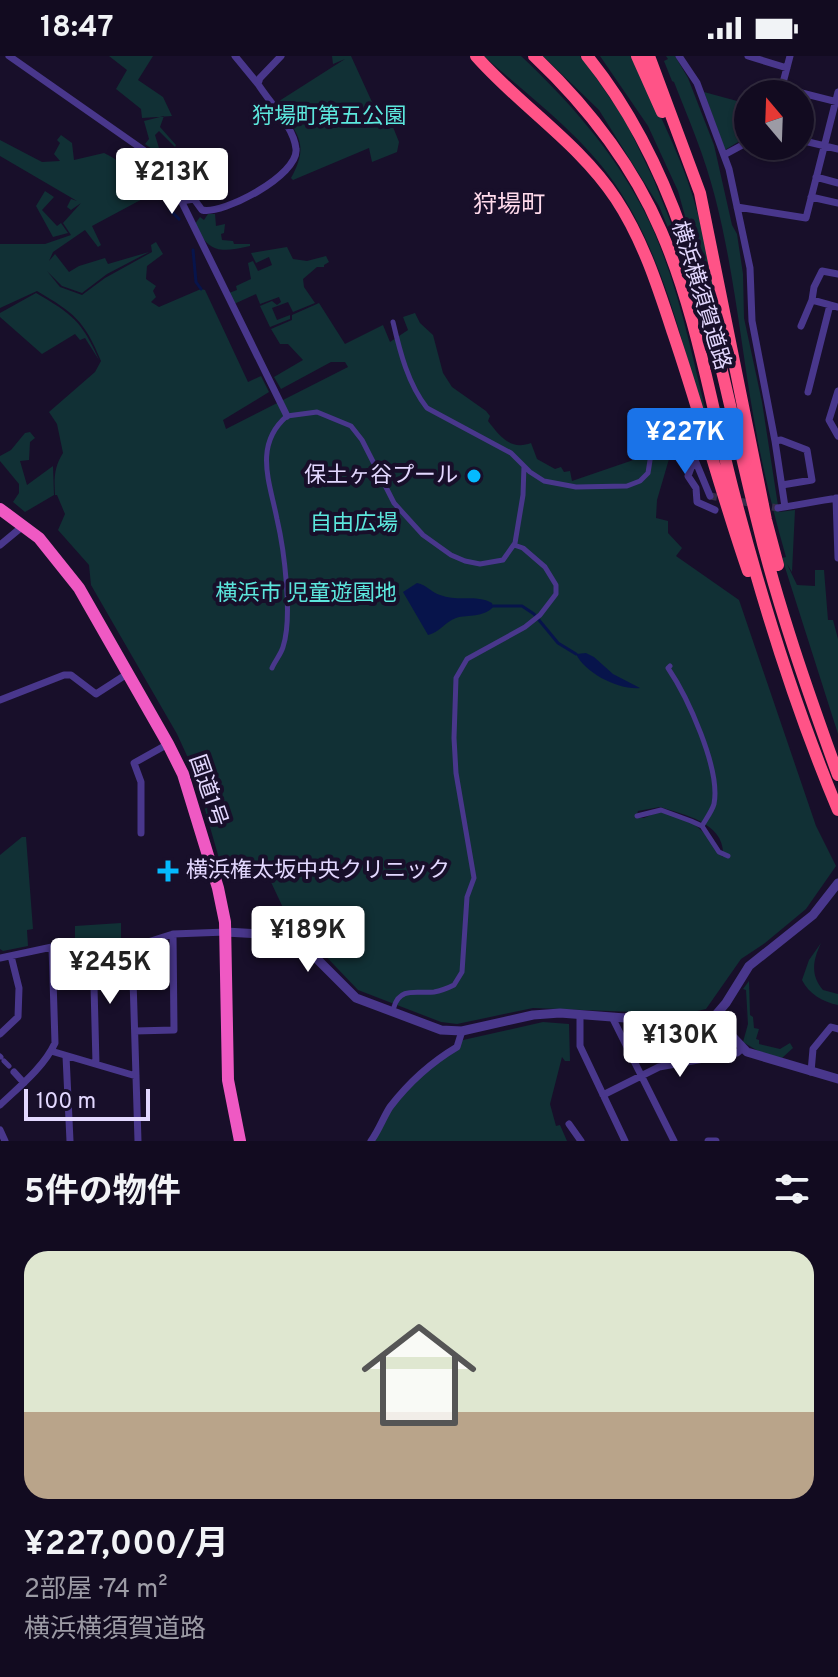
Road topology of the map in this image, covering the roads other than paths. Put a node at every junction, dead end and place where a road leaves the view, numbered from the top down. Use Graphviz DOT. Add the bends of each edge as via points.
graph roads {
  1 [pos="9,56"];
  2 [pos="235,56"];
  3 [pos="281,56"];
  4 [pos="476,56"];
  5 [pos="534,56"];
  6 [pos="587,56"];
  7 [pos="637,56"];
  8 [pos="649,56"];
  9 [pos="679,56"];
  10 [pos="748,56"];
  11 [pos="790,56"];
  12 [pos="787,68"];
  13 [pos="784,80"];
  14 [pos="258,84"];
  15 [pos="838,92"];
  16 [pos="814,97"];
  17 [pos="837,101"];
  18 [pos="814,143"];
  19 [pos="823,145"];
  20 [pos="838,149"];
  21 [pos="734,150"];
  22 [pos="724,155"];
  23 [pos="816,177"];
  24 [pos="838,183"];
  25 [pos="811,197"];
  26 [pos="181,201"];
  27 [pos="838,203"];
  28 [pos="737,207"];
  29 [pos="714,260"];
  30 [pos="838,274"];
  31 [pos="812,300"];
  32 [pos="834,306"];
  33 [pos="393,322"];
  34 [pos="801,326"];
  35 [pos="808,392"];
  36 [pos="837,397"];
  37 [pos="287,416"];
  38 [pos="838,436"];
  39 [pos="775,441"];
  40 [pos="651,443"];
  41 [pos="660,445"];
  42 [pos="651,454"];
  43 [pos="695,457"];
  44 [pos="524,466"];
  45 [pos="782,485"];
  46 [pos="710,496"];
  47 [pos="837,498"];
  48 [pos="0,509"];
  49 [pos="715,510"];
  50 [pos="24,526"];
  51 [pos="0,545"];
  52 [pos="514,545"];
  53 [pos="838,558"];
  54 [pos="670,666"];
  55 [pos="272,668"];
  56 [pos="127,674"];
  57 [pos="0,700"];
  58 [pos="810,717"];
  59 [pos="168,744"];
  60 [pos="838,775"];
  61 [pos="838,810"];
  62 [pos="637,816"];
  63 [pos="702,826"];
  64 [pos="141,833"];
  65 [pos="728,856"];
  66 [pos="838,883"];
  67 [pos="226,932"];
  68 [pos="173,934"];
  69 [pos="52,947"];
  70 [pos="93,947"];
  71 [pos="132,947"];
  72 [pos="11,956"];
  73 [pos="0,957"];
  74 [pos="394,1007"];
  75 [pos="580,1016"];
  76 [pos="714,1017"];
  77 [pos="613,1019"];
  78 [pos="838,1029"];
  79 [pos="135,1031"];
  80 [pos="462,1031"];
  81 [pos="0,1034"];
  82 [pos="743,1048"];
  83 [pos="51,1051"];
  84 [pos="66,1056"];
  85 [pos="6,1062"];
  86 [pos="96,1064"];
  87 [pos="811,1072"];
  88 [pos="641,1075"];
  89 [pos="136,1076"];
  90 [pos="838,1078"];
  91 [pos="24,1083"];
  92 [pos="603,1095"];
  93 [pos="0,1105"];
  94 [pos="569,1124"];
  95 [pos="0,1130"];
  96 [pos="5,1141"];
  97 [pos="70,1141"];
  98 [pos="138,1141"];
  99 [pos="240,1141"];
  100 [pos="371,1141"];
  101 [pos="581,1141"];
  102 [pos="625,1141"];
  103 [pos="674,1141"];
  104 [pos="708,1141"];
  105 [pos="716,1141"];
  1 -- 26 [label="street" via="152,156"];
  2 -- 14 [label="street"];
  3 -- 14 [label="street"];
  4 -- 58 [label="highway" via="597,174 637,236 680,352 761,609"];
  5 -- 58 [label="highway, 横浜横須賀道路" via="601,129 661,230 691,317 753,562"];
  6 -- 58 [label="highway, 横浜横須賀道路" via="631,118 676,215"];
  7 -- 29 [label="highway" via="687,168"];
  8 -- 29 [label="highway" via="700,193"];
  9 -- 22 [label="street" via="697,83"];
  10 -- 12 [label="street"];
  11 -- 12 [label="street"];
  12 -- 13 [label="street"];
  14 -- 26 [label="street" via="293,136 293,165 282,176 217,209 202,210 194,199"];
  15 -- 17 [label="street"];
  16 -- 17 [label="street"];
  17 -- 19 [label="street"];
  18 -- 19 [label="street"];
  19 -- 20 [label="street"];
  19 -- 23 [label="street"];
  21 -- 22 [label="street"];
  22 -- 28 [label="street"];
  23 -- 24 [label="street"];
  23 -- 25 [label="street"];
  25 -- 27 [label="street"];
  25 -- 28 [label="street" via="806,218"];
  26 -- 37 [label="street"];
  28 -- 39 [label="street"];
  29 -- 58 [label="highway"];
  30 -- 31 [label="street" via="822,271"];
  31 -- 32 [label="street"];
  31 -- 34 [label="street"];
  32 -- 35 [label="street"];
  33 -- 44 [label="street" via="401,355 427,408 511,453"];
  36 -- 38 [label="street" via="829,420"];
  37 -- 52 [label="street" via="317,412 351,426 394,503 423,535 451,555 490,563 503,560"];
  37 -- 55 [label="street" via="272,432 266,462 287,611 283,647"];
  39 -- 45 [label="street"];
  39 -- 45 [label="street" via="807,450 812,480"];
  40 -- 42 [label="street"];
  41 -- 42 [label="street"];
  41 -- 43 [label="street" via="683,440"];
  42 -- 44 [label="street" via="648,473 627,486 576,487 544,481"];
  43 -- 46 [label="street"];
  43 -- 49 [label="street" via="688,476 697,502"];
  44 -- 52 [label="street"];
  45 -- 47 [label="street" via="781,508"];
  47 -- 53 [label="street"];
  48 -- 50 [label="highway, 国道1号"];
  50 -- 51 [label="street"];
  50 -- 56 [label="highway, 国道1号" via="49,548 79,588"];
  52 -- 74 [label="street" via="545,567 556,594 525,627 467,659 456,678 456,773 474,878 467,897 462,972 454,985 434,992 411,991"];
  54 -- 63 [label="street" via="699,730 714,784 714,805"];
  56 -- 57 [label="street" via="96,694 64,675"];
  56 -- 59 [label="highway, 国道1号"];
  58 -- 60 [label="highway, 横浜横須賀道路"];
  58 -- 61 [label="highway, 横浜横須賀道路"];
  59 -- 64 [label="street" via="134,763 141,782"];
  59 -- 67 [label="highway, 国道1号" via="183,774"];
  62 -- 63 [label="street" via="661,810"];
  63 -- 65 [label="street" via="719,852"];
  66 -- 76 [label="street" via="813,915 749,966"];
  67 -- 68 [label="street"];
  67 -- 80 [label="street" via="294,941 356,998 429,1026"];
  67 -- 99 [label="highway, 国道1号" via="228,1080"];
  68 -- 71 [label="street"];
  68 -- 79 [label="street" via="174,1030"];
  69 -- 70 [label="street"];
  69 -- 72 [label="street"];
  69 -- 83 [label="street"];
  70 -- 71 [label="street"];
  70 -- 86 [label="street"];
  71 -- 79 [label="street"];
  72 -- 73 [label="street"];
  72 -- 81 [label="street" via="19,988 18,1017"];
  75 -- 77 [label="street"];
  75 -- 80 [label="street" via="533,1015"];
  75 -- 92 [label="street" via="580,1046"];
  76 -- 77 [label="street" via="690,1023"];
  76 -- 82 [label="street"];
  77 -- 88 [label="street"];
  78 -- 87 [label="street" via="831,1027 813,1049"];
  79 -- 89 [label="street"];
  80 -- 100 [label="street" via="457,1047 429,1064 388,1109"];
  82 -- 87 [label="street"];
  82 -- 88 [label="street"];
  83 -- 84 [label="street"];
  83 -- 91 [label="street"];
  84 -- 86 [label="street"];
  84 -- 97 [label="street"];
  85 -- 91 [label="street"];
  86 -- 89 [label="street"];
  87 -- 90 [label="street"];
  88 -- 92 [label="street"];
  88 -- 103 [label="street"];
  89 -- 98 [label="street"];
  91 -- 93 [label="street"];
  92 -- 102 [label="street"];
  94 -- 101 [label="street"];
  95 -- 96 [label="street"];
  104 -- 105 [label="street"];
}
